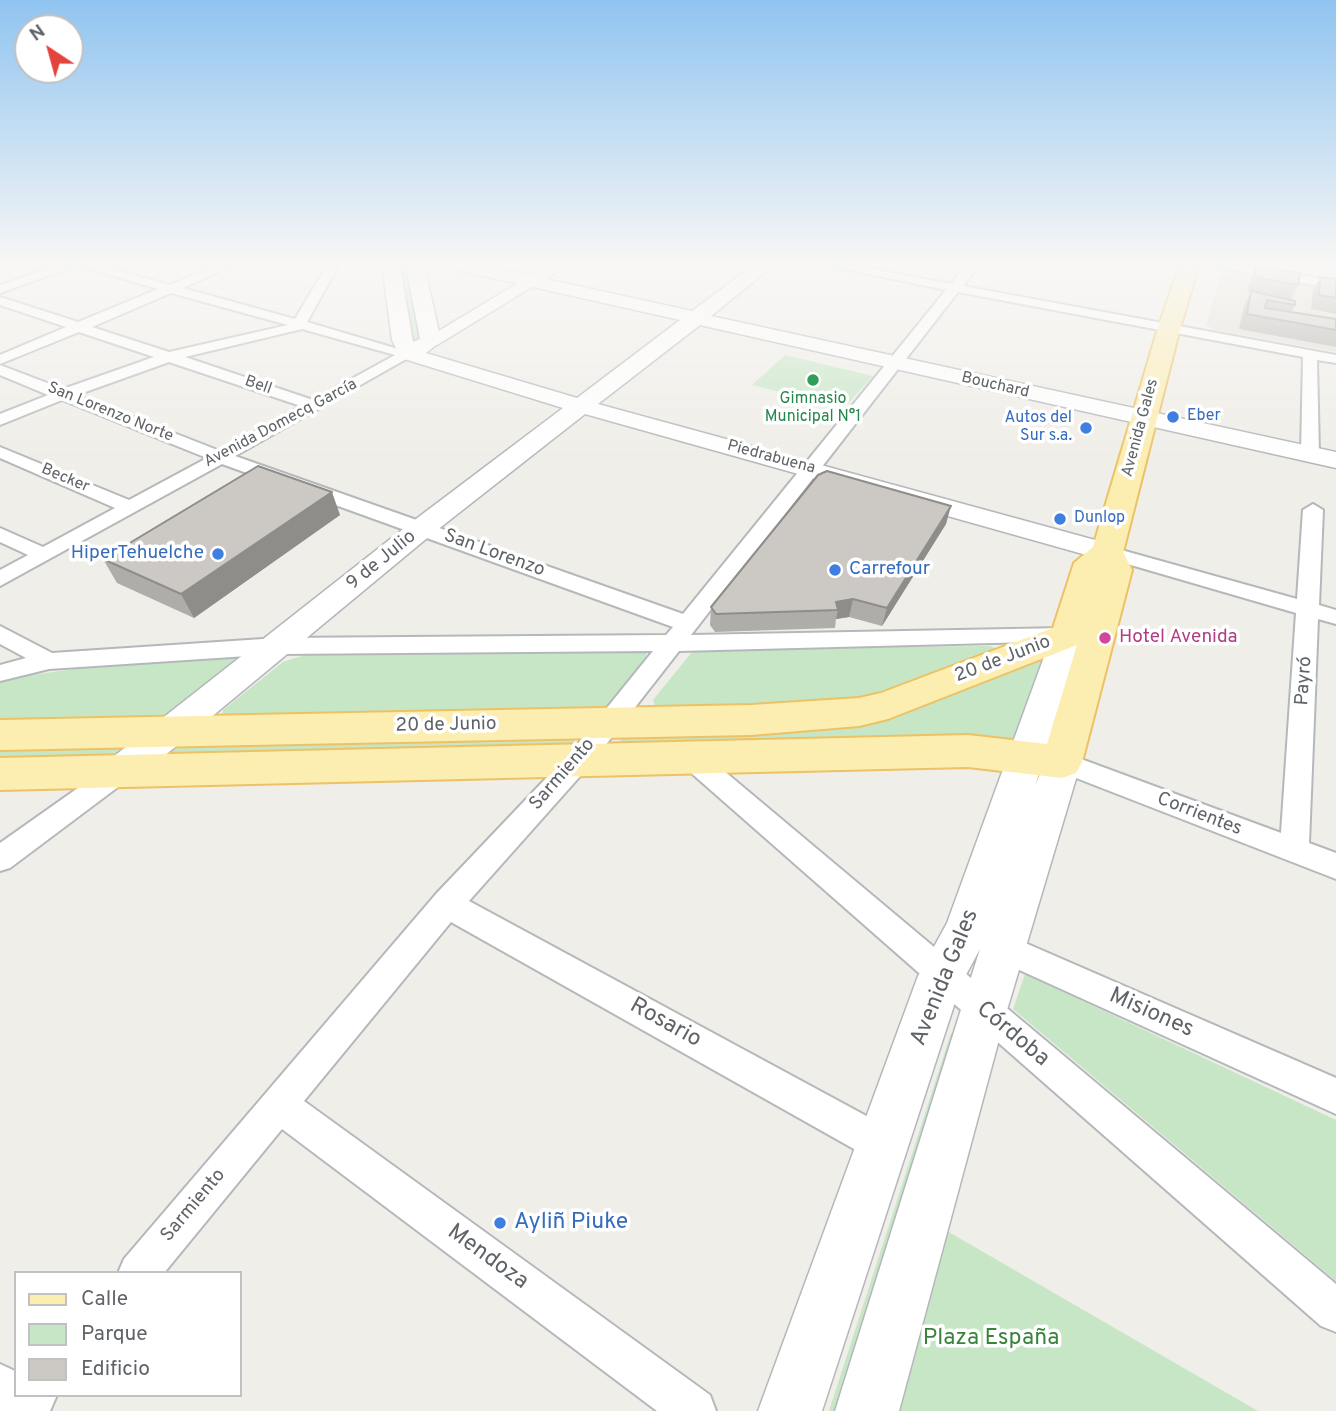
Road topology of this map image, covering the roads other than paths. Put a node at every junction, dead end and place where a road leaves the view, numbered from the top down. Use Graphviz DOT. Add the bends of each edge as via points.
graph roads {
  1 [pos="74,331"];
  2 [pos="96,331"];
  3 [pos="286,331"];
  4 [pos="317,331"];
  5 [pos="401,331"];
  6 [pos="429,331"];
  7 [pos="448,331"];
  8 [pos="678,331"];
  9 [pos="748,331"];
  10 [pos="920,331"];
  11 [pos="1168,331"];
  12 [pos="1184,331"];
  13 [pos="431,341"];
  14 [pos="408,354"];
  15 [pos="1310,355"];
  16 [pos="171,356"];
  17 [pos="1336,359"];
  18 [pos="0,360"];
  19 [pos="893,363"];
  20 [pos="0,370"];
  21 [pos="64,394"];
  22 [pos="317,406"];
  23 [pos="580,406"];
  24 [pos="1143,419"];
  25 [pos="0,420"];
  26 [pos="0,452"];
  27 [pos="1310,454"];
  28 [pos="220,457"];
  29 [pos="1336,460"];
  30 [pos="812,468"];
  31 [pos="130,507"];
  32 [pos="1313,510"];
  33 [pos="422,528"];
  34 [pos="0,534"];
  35 [pos="1107,552"];
  36 [pos="43,555"];
  37 [pos="0,579"];
  38 [pos="1309,610"];
  39 [pos="1336,617"];
  40 [pos="688,624"];
  41 [pos="0,634"];
  42 [pos="1068,635"];
  43 [pos="673,643"];
  44 [pos="278,646"];
  45 [pos="49,661"];
  46 [pos="0,673"];
  47 [pos="607,723"];
  48 [pos="169,732"];
  49 [pos="0,735"];
  50 [pos="690,757"];
  51 [pos="581,758"];
  52 [pos="1044,761"];
  53 [pos="121,771"];
  54 [pos="0,774"];
  55 [pos="1294,851"];
  56 [pos="0,859"];
  57 [pos="1336,866"];
  58 [pos="447,904"];
  59 [pos="985,940"];
  60 [pos="942,976"];
  61 [pos="983,1010"];
  62 [pos="1336,1096"];
  63 [pos="279,1105"];
  64 [pos="883,1145"];
  65 [pos="140,1271"];
  66 [pos="1336,1311"];
  67 [pos="0,1386"];
  68 [pos="33,1397"];
  69 [pos="15,1411"];
  70 [pos="21,1411"];
  71 [pos="694,1411"];
  72 [pos="790,1411"];
  73 [pos="867,1411"];
  1 -- 18 [label="street"];
  2 -- 16 [label="street, Bell"];
  3 -- 16 [label="street"];
  4 -- 14 [label="street"];
  5 -- 14 [label="main road"];
  6 -- 13 [label="main road"];
  7 -- 13 [label="street, Avenida Domecq García"];
  8 -- 23 [label="main road, 9 de Julio"];
  9 -- 19 [label="main road, Bouchard"];
  10 -- 19 [label="street, Sarmiento"];
  11 -- 24 [label="main road, Avenida Gales"];
  12 -- 15 [label="street"];
  13 -- 14 [label="main road, Avenida Domecq García"];
  14 -- 22 [label="street, Avenida Domecq García"];
  14 -- 23 [label="main road, Piedrabuena"];
  15 -- 17 [label="street"];
  15 -- 27 [label="street"];
  16 -- 21 [label="street"];
  16 -- 22 [label="street, Bell"];
  19 -- 24 [label="main road, Bouchard"];
  19 -- 30 [label="street, Sarmiento"];
  20 -- 21 [label="street, San Lorenzo Norte"];
  21 -- 25 [label="street"];
  21 -- 28 [label="street, San Lorenzo Norte"];
  22 -- 28 [label="street, Avenida Domecq García"];
  23 -- 30 [label="main road, Piedrabuena"];
  23 -- 33 [label="main road, 9 de Julio"];
  24 -- 27 [label="main road, Bouchard"];
  24 -- 35 [label="main road, Avenida Gales"];
  26 -- 31 [label="street, Becker"];
  27 -- 29 [label="main road, Bouchard"];
  28 -- 31 [label="street, Avenida Domecq García"];
  28 -- 33 [label="street, San Lorenzo"];
  30 -- 35 [label="main road, Piedrabuena"];
  30 -- 40 [label="street, Sarmiento"];
  31 -- 36 [label="street, Avenida Domecq García"];
  32 -- 38 [label="street, Payró"];
  33 -- 40 [label="street, San Lorenzo"];
  33 -- 44 [label="main road, 9 de Julio"];
  34 -- 36 [label="street"];
  35 -- 38 [label="street, Piedrabuena"];
  35 -- 42 [label="main road, Avenida Gales" via="1090,563"];
  35 -- 52 [label="main road, Avenida Gales" via="1116,570"];
  36 -- 37 [label="street, Avenida Domecq García"];
  38 -- 39 [label="street, Piedrabuena"];
  38 -- 55 [label="street, Payró"];
  40 -- 43 [label="street, Sarmiento"];
  41 -- 45 [label="street"];
  42 -- 43 [label="street, 20 de Junio"];
  42 -- 47 [label="main road, 20 de Junio" via="859,712"];
  42 -- 52 [label="main road, Avenida Gales"];
  43 -- 44 [label="street, 20 de Junio"];
  43 -- 47 [label="street, Sarmiento"];
  44 -- 45 [label="street, 20 de Junio"];
  44 -- 48 [label="main road, 9 de Julio"];
  45 -- 46 [label="street, 20 de Junio"];
  47 -- 48 [label="main road, 20 de Junio"];
  47 -- 51 [label="street, Sarmiento"];
  48 -- 49 [label="main road, 20 de Junio"];
  48 -- 53 [label="main road, 9 de Julio"];
  50 -- 51 [label="main road, 20 de Junio"];
  50 -- 52 [label="main road, 20 de Junio" via="968,751"];
  50 -- 60 [label="street, Córdoba"];
  51 -- 53 [label="main road, 20 de Junio"];
  51 -- 58 [label="street, Sarmiento"];
  52 -- 55 [label="street, Corrientes"];
  52 -- 59 [label="main road, Avenida Gales"];
  53 -- 54 [label="main road, 20 de Junio"];
  53 -- 56 [label="street, 9 de Julio"];
  55 -- 57 [label="street, Corrientes"];
  58 -- 63 [label="street, Sarmiento"];
  58 -- 64 [label="street, Rosario"];
  59 -- 60 [label="main road, Avenida Gales"];
  59 -- 61 [label="main road, Avenida Gales"];
  59 -- 62 [label="street, Misiones"];
  60 -- 61 [label="street, Córdoba"];
  60 -- 64 [label="main road, Avenida Gales"];
  61 -- 66 [label="street, Córdoba"];
  61 -- 73 [label="main road, Avenida Gales"];
  63 -- 65 [label="street, Sarmiento"];
  63 -- 71 [label="street, Mendoza"];
  64 -- 72 [label="main road, Avenida Gales"];
  67 -- 69 [label="street"];
  68 -- 70 [label="street"];
}
